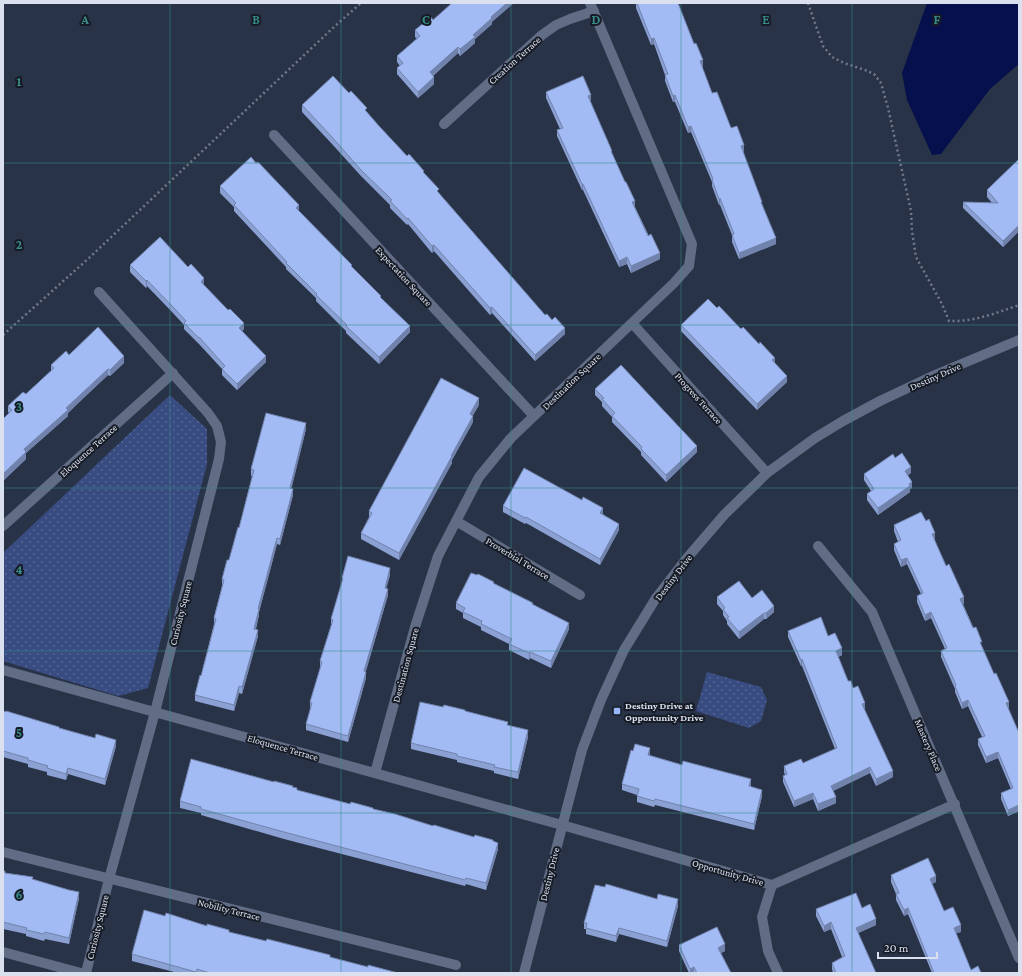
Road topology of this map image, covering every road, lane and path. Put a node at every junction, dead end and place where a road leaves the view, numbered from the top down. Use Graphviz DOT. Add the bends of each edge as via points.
graph roads {
  1 [pos="361,3"];
  2 [pos="808,3"];
  3 [pos="592,7"];
  4 [pos="444,124"];
  5 [pos="274,135"];
  6 [pos="99,292"];
  7 [pos="1019,305"];
  8 [pos="632,323"];
  9 [pos="3,335"];
  10 [pos="1019,340"];
  11 [pos="173,373"];
  12 [pos="534,416"];
  13 [pos="767,473"];
  14 [pos="456,521"];
  15 [pos="3,526"];
  16 [pos="818,546"];
  17 [pos="580,595"];
  18 [pos="3,670"];
  19 [pos="155,712"];
  20 [pos="375,773"];
  21 [pos="954,804"];
  22 [pos="562,825"];
  23 [pos="3,852"];
  24 [pos="109,879"];
  25 [pos="772,885"];
  26 [pos="3,952"];
  27 [pos="1019,958"];
  28 [pos="456,965"];
  29 [pos="81,973"];
  30 [pos="86,973"];
  31 [pos="524,973"];
  32 [pos="778,973"];
  1 -- 9 [label="path" via="89,258"];
  2 -- 7 [label="path" via="823,46 832,57 874,74 881,83 911,211 916,258 949,321 988,317"];
  3 -- 4 [label="street, Creation Terrace" via="542,35"];
  3 -- 8 [label="street, Destination Square" via="692,244 689,266"];
  5 -- 12 [label="street, Expectation Square"];
  6 -- 11 [label="street, Curiosity Square"];
  8 -- 12 [label="street, Destination Square"];
  8 -- 13 [label="street, Progress Terrace"];
  10 -- 13 [label="street, Destiny Drive" via="880,401 815,438"];
  11 -- 15 [label="street, Eloquence Terrace"];
  11 -- 19 [label="street, Curiosity Square" via="208,413 217,426 221,442 219,459"];
  12 -- 14 [label="street, Destination Square" via="511,438 479,477"];
  13 -- 22 [label="street, Destiny Drive" via="724,515 687,558 656,598 624,650 584,744"];
  14 -- 17 [label="street, Proverbial Terrace"];
  14 -- 20 [label="street, Destination Square" via="438,556 426,592"];
  16 -- 21 [label="street, Mastery Place" via="872,612"];
  18 -- 19 [label="street, Eloquence Terrace"];
  19 -- 20 [label="street, Eloquence Terrace"];
  19 -- 24 [label="street, Curiosity Square"];
  20 -- 22 [label="street, Eloquence Terrace"];
  21 -- 25 [label="street, Opportunity Drive"];
  21 -- 27 [label="street, Mastery Place"];
  22 -- 25 [label="street, Opportunity Drive"];
  22 -- 31 [label="street, Destiny Drive"];
  23 -- 24 [label="street, Nobility Terrace"];
  24 -- 28 [label="street, Nobility Terrace"];
  24 -- 30 [label="street, Curiosity Square"];
  25 -- 32 [label="street" via="762,917 768,951"];
  26 -- 29 [label="street"];
}
